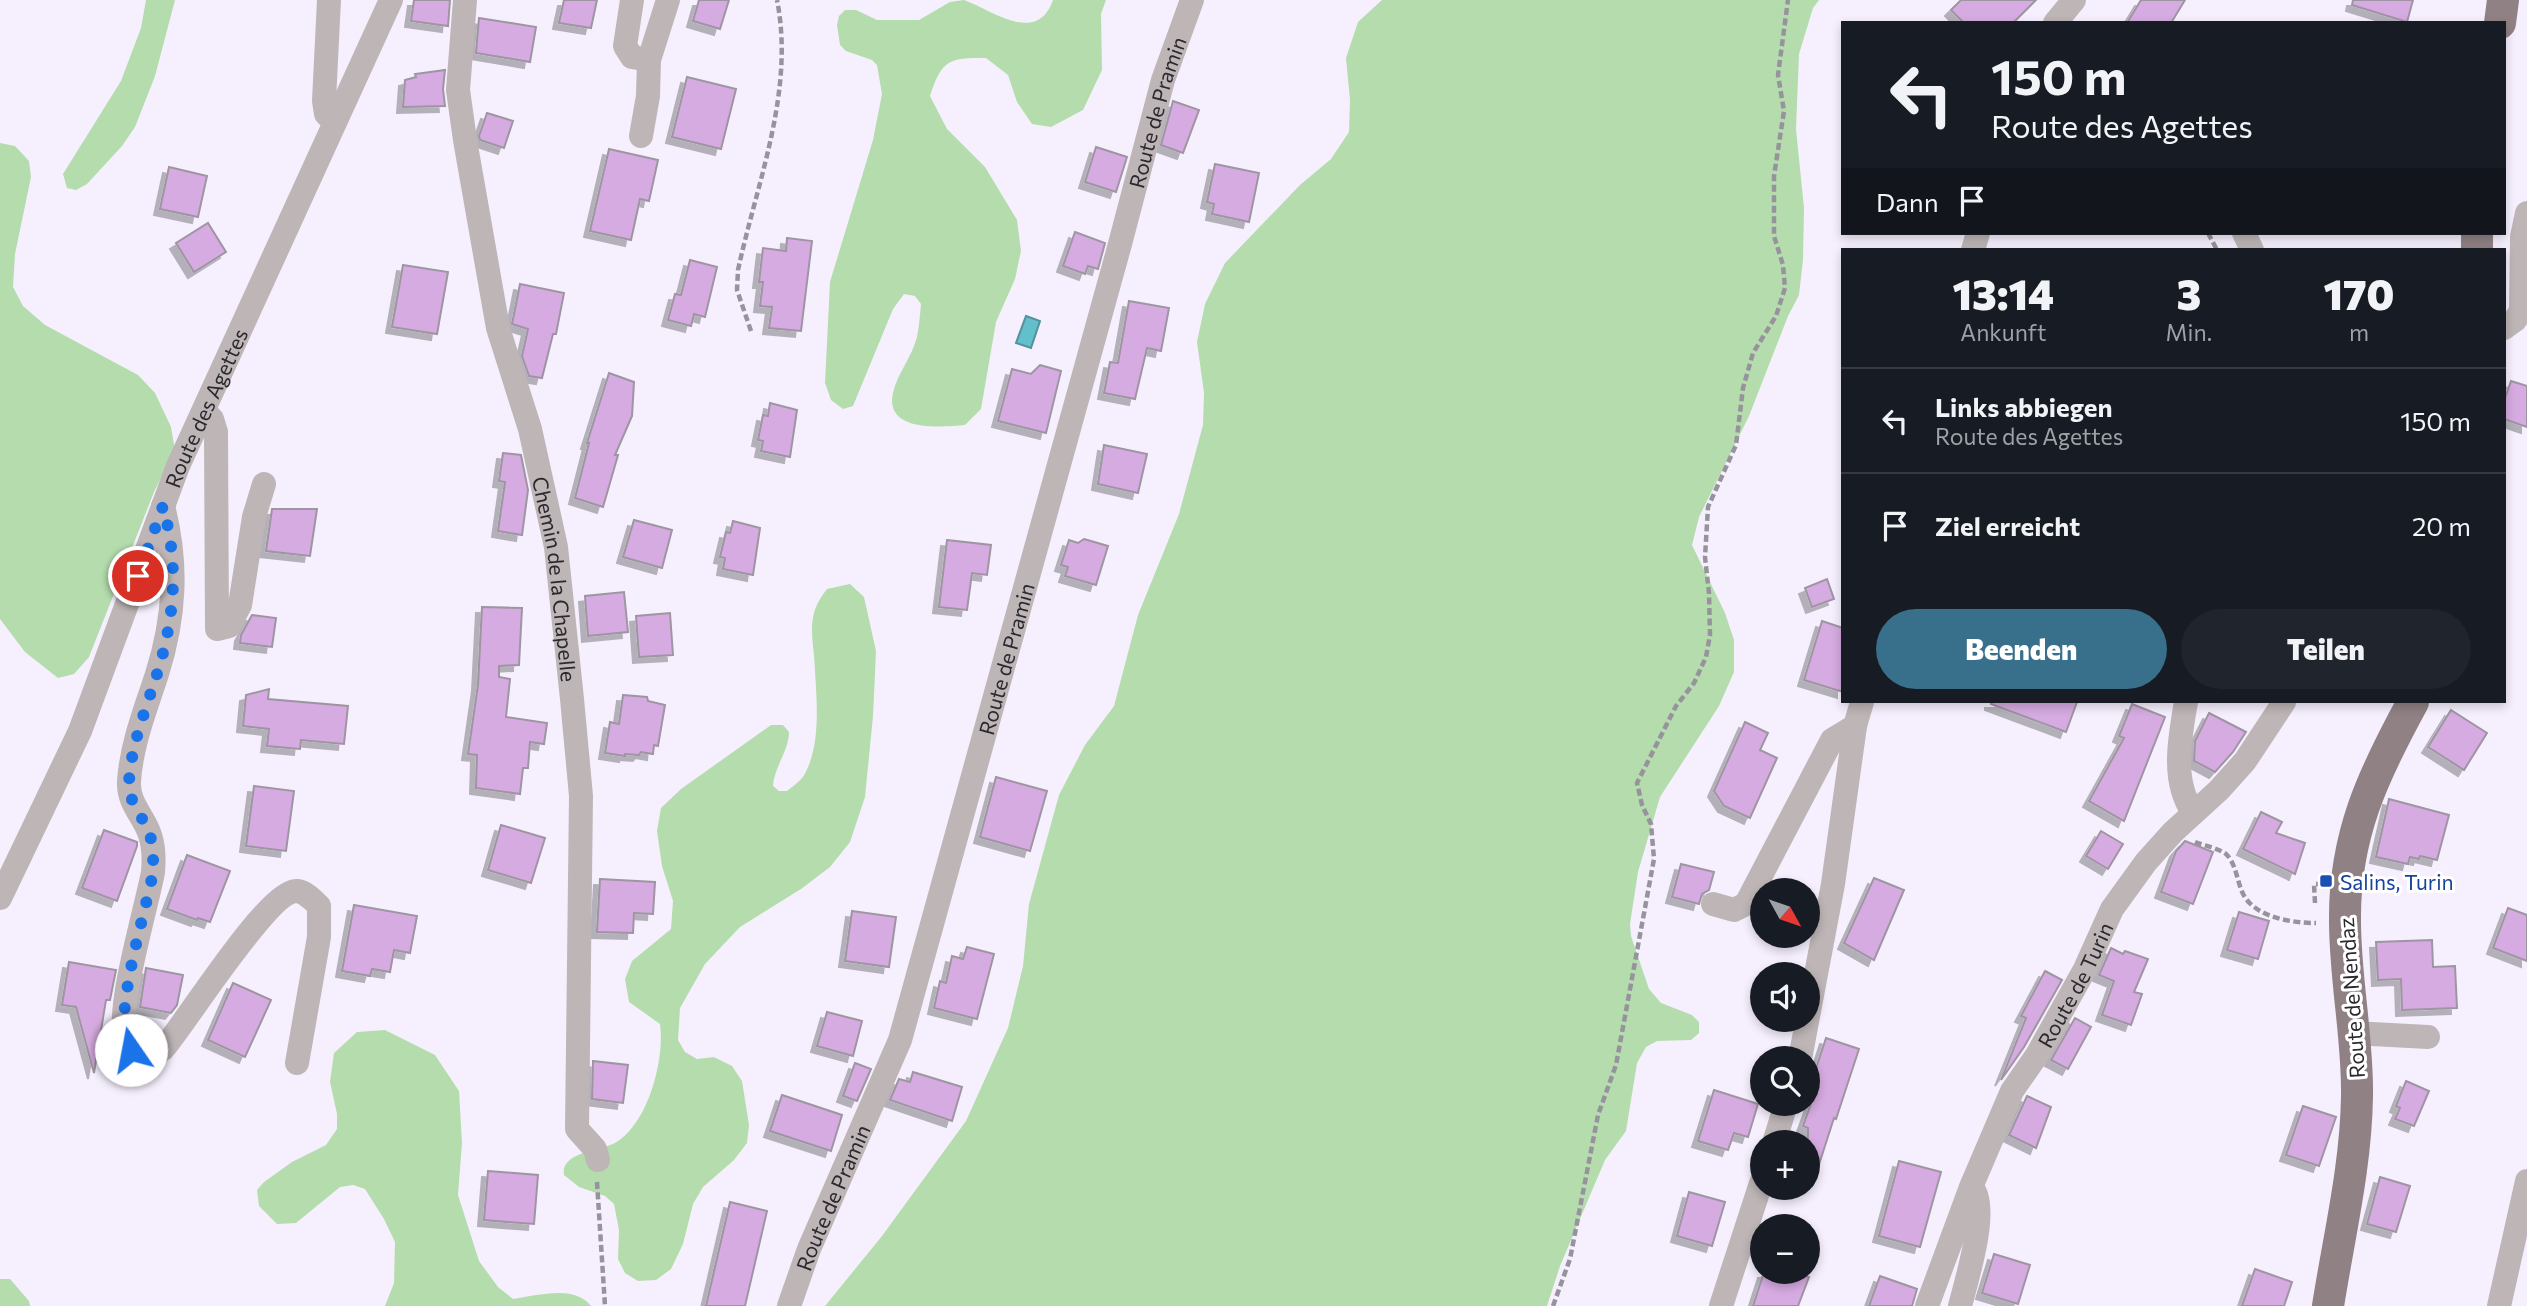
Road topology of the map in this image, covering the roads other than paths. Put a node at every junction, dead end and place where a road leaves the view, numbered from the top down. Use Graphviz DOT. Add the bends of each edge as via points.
graph roads {
  1 [pos="329,0"];
  2 [pos="391,0"];
  3 [pos="465,0"];
  4 [pos="632,0"];
  5 [pos="668,0"];
  6 [pos="1192,0"];
  7 [pos="2074,0"];
  8 [pos="2503,0"];
  9 [pos="2057,21"];
  10 [pos="2500,21"];
  11 [pos="649,60"];
  12 [pos="335,122"];
  13 [pos="641,136"];
  14 [pos="2527,214"];
  15 [pos="2506,327"];
  16 [pos="204,411"];
  17 [pos="264,484"];
  18 [pos="163,506"];
  19 [pos="1862,703"];
  20 [pos="2186,703"];
  21 [pos="2283,703"];
  22 [pos="2412,703"];
  23 [pos="1855,726"];
  24 [pos="2193,812"];
  25 [pos="0,898"];
  26 [pos="1713,904"];
  27 [pos="2353,1033"];
  28 [pos="2428,1037"];
  29 [pos="1802,1046"];
  30 [pos="298,1063"];
  31 [pos="598,1160"];
  32 [pos="2527,1181"];
  33 [pos="1971,1188"];
  34 [pos="1756,1200"];
  35 [pos="789,1306"];
  36 [pos="1721,1306"];
  37 [pos="1927,1306"];
  38 [pos="1960,1306"];
  39 [pos="2329,1306"];
  40 [pos="2499,1306"];
  1 -- 12 [label="street" via="324,101 326,114"];
  2 -- 12 [label="street, Route des Agettes"];
  3 -- 31 [label="street, Chemin de la Chapelle" via="458,90 467,154 498,328 530,429 556,547 581,796 577,1129 595,1149"];
  4 -- 11 [label="street" via="625,46 632,57"];
  5 -- 11 [label="street"];
  6 -- 35 [label="street, Route de Pramin" via="1160,92 900,1040"];
  7 -- 9 [label="street"];
  8 -- 10 [label="main road"];
  11 -- 13 [label="street"];
  12 -- 16 [label="street, Route des Agettes"];
  14 -- 15 [label="street" via="2522,237 2521,311"];
  16 -- 17 [label="street" via="216,432 217,629 229,626 240,605"];
  16 -- 18 [label="street, Route des Agettes"];
  18 -- 25 [label="street, Route des Agettes" via="80,732"];
  18 -- 30 [label="street" via="174,559 173,591 168,630 129,783 131,800 150,835 153,873 132,971 125,1039 140,1056 149,1057 163,1049 255,926 281,897 296,891 319,906 320,921"];
  19 -- 23 [label="street"];
  20 -- 24 [label="street" via="2181,781"];
  21 -- 24 [label="street, Route de Turin" via="2245,761"];
  22 -- 27 [label="main road, Route de Nendaz" via="2358,818 2346,882 2344,922"];
  23 -- 26 [label="street" via="1832,740 1746,904 1734,910"];
  23 -- 29 [label="street" via="1833,884"];
  24 -- 33 [label="street, Route de Turin" via="2146,862 2112,909 2085,969 2012,1091"];
  27 -- 28 [label="street"];
  27 -- 39 [label="main road, Route de Nendaz" via="2357,1095 2352,1168"];
  32 -- 40 [label="street"];
  33 -- 37 [label="street, Route de Turin"];
  33 -- 38 [label="street" via="1979,1201 1976,1236"];
  34 -- 36 [label="street"];
}
